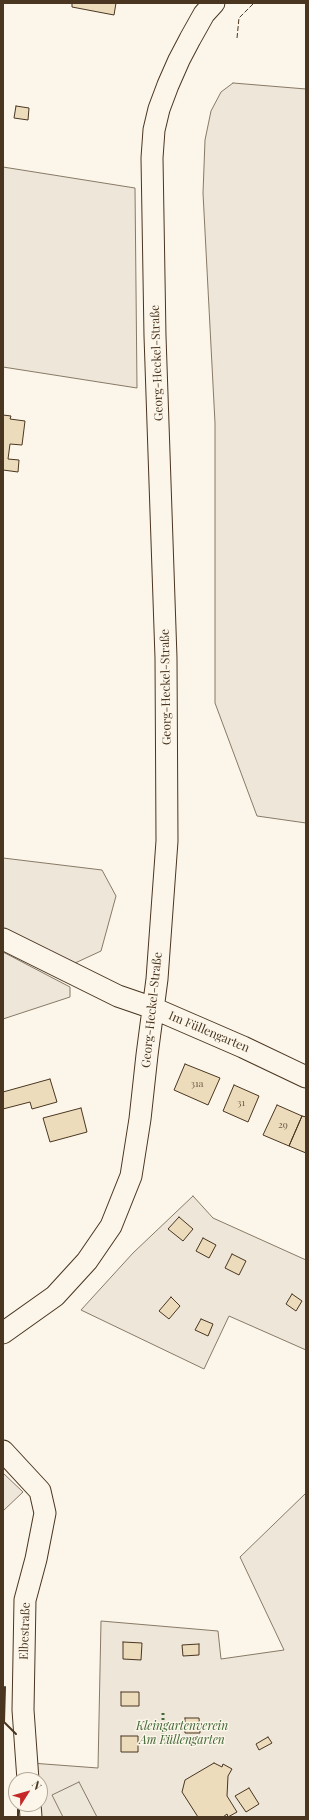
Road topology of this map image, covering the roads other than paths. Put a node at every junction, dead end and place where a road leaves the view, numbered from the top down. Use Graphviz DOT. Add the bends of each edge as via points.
graph roads {
  1 [pos="214,3"];
  2 [pos="3,939"];
  3 [pos="153,1008"];
  4 [pos="306,1077"];
  5 [pos="3,1333"];
  6 [pos="3,1451"];
  7 [pos="27,1772"];
  1 -- 3 [label="street, Georg-Heckel-Straße" via="204,14 168,85 154,130 152,158 166,658 167,841"];
  2 -- 3 [label="street, Im Füllengarten" via="118,996"];
  3 -- 4 [label="street, Im Füllengarten"];
  3 -- 5 [label="street, Georg-Heckel-Straße" via="131,1176 111,1226 87,1261 55,1296"];
  6 -- 7 [label="street, Elbestraße" via="40,1491 45,1513 25,1600 23,1710"];
}
